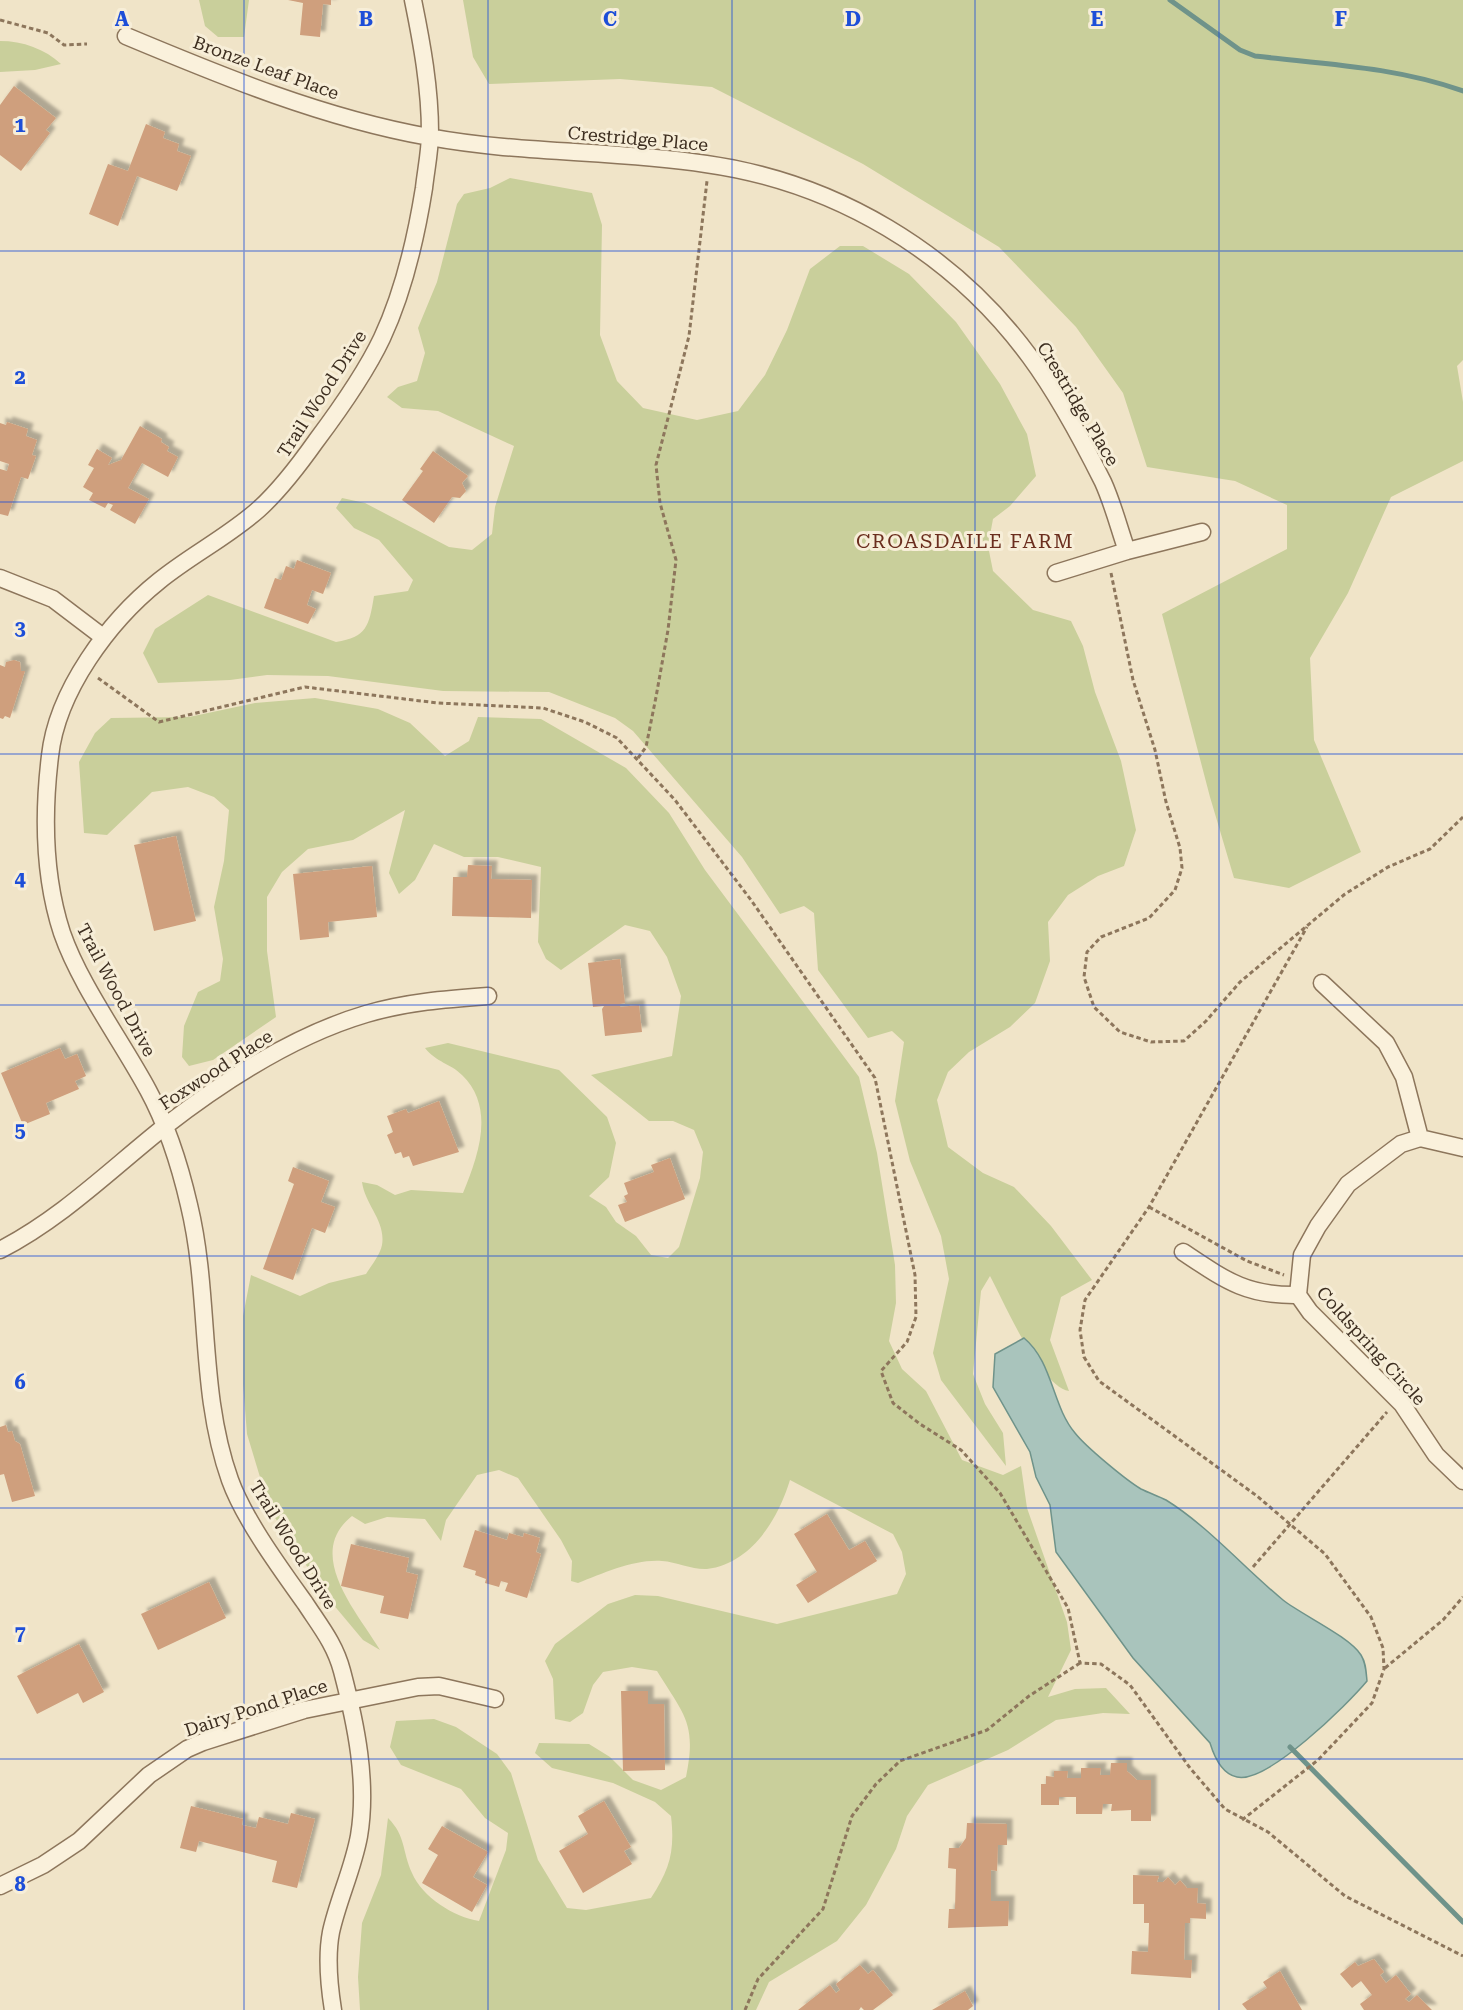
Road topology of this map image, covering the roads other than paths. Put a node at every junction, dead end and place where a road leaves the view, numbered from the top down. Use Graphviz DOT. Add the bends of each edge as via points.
graph roads {
  1 [pos="414,0"];
  2 [pos="126,36"];
  3 [pos="430,138"];
  4 [pos="1202,532"];
  5 [pos="1127,551"];
  6 [pos="1056,573"];
  7 [pos="0,578"];
  8 [pos="103,637"];
  9 [pos="1322,983"];
  10 [pos="488,996"];
  11 [pos="164,1127"];
  12 [pos="1420,1138"];
  13 [pos="1463,1148"];
  14 [pos="0,1250"];
  15 [pos="1183,1252"];
  16 [pos="1298,1295"];
  17 [pos="1463,1481"];
  18 [pos="348,1699"];
  19 [pos="495,1699"];
  20 [pos="0,1886"];
  21 [pos="333,2010"];
  1 -- 3 [label="street, Trail Wood Drive" via="427,82"];
  2 -- 3 [label="street, Bronze Leaf Place" via="306,107"];
  3 -- 5 [label="street, Crestridge Place" via="709,164 781,180 855,208 924,250 1030,356 1104,485"];
  3 -- 8 [label="street, Trail Wood Drive" via="419,218 404,280 382,338 332,420 297,468 259,509 159,580"];
  4 -- 5 [label="street"];
  5 -- 6 [label="street"];
  7 -- 8 [label="street" via="52,599"];
  8 -- 11 [label="street, Trail Wood Drive" via="58,718 50,757 47,833 51,890 68,947 150,1094"];
  9 -- 12 [label="street" via="1386,1043 1404,1077"];
  10 -- 11 [label="street, Foxwood Place" via="413,1003 324,1029 218,1089"];
  11 -- 14 [label="street, Foxwood Place" via="74,1203"];
  11 -- 18 [label="street, Trail Wood Drive" via="191,1210 205,1319 209,1400 231,1484 265,1544 336,1649"];
  12 -- 13 [label="street"];
  12 -- 16 [label="street, Coldspring Circle" via="1401,1144 1348,1184 1302,1255"];
  15 -- 16 [label="street" via="1222,1279 1247,1290 1277,1296"];
  16 -- 17 [label="street, Coldspring Circle" via="1310,1312 1398,1400 1436,1455"];
  18 -- 19 [label="street, Dairy Pond Place" via="439,1686"];
  18 -- 20 [label="street, Dairy Pond Place" via="187,1749 149,1775 79,1841 43,1865"];
  18 -- 21 [label="street, Trail Wood Drive" via="362,1783 362,1807 354,1859 329,1940"];
}
